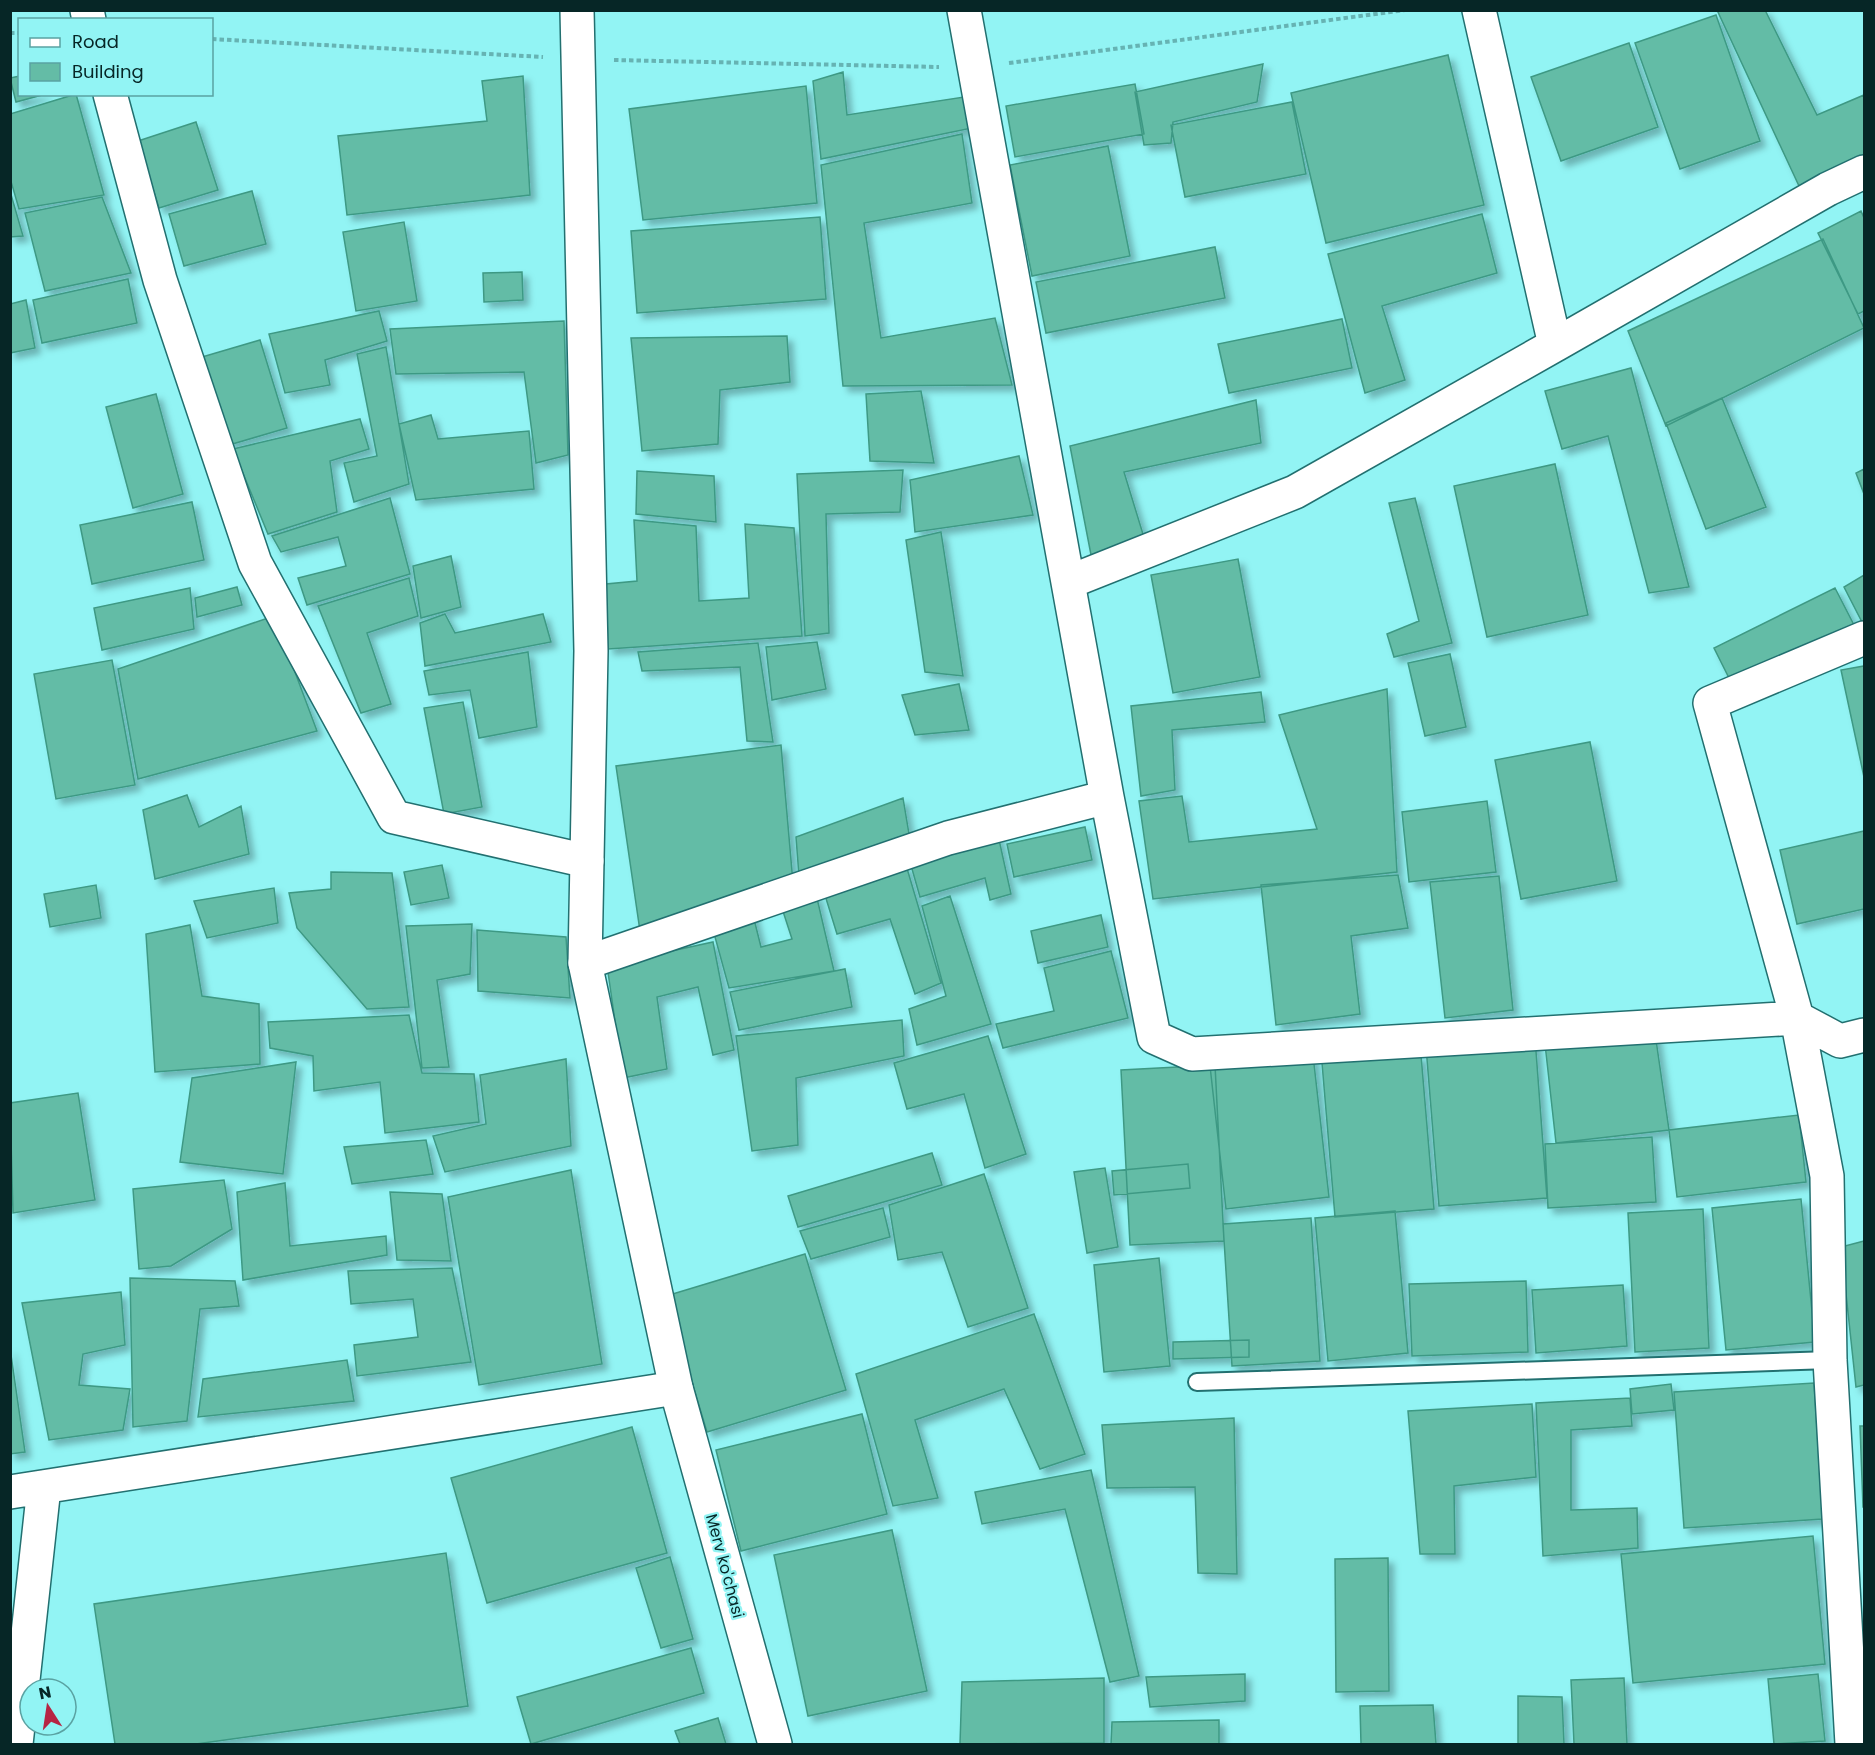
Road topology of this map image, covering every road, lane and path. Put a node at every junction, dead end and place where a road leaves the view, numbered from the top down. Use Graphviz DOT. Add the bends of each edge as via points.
graph roads {
  1 [pos="578,10"];
  2 [pos="964,10"];
  3 [pos="1405,10"];
  4 [pos="1479,10"];
  5 [pos="213,39"];
  6 [pos="579,59"];
  7 [pos="974,67"];
  8 [pos="111,96"];
  9 [pos="1864,172"];
  10 [pos="1555,345"];
  11 [pos="1069,582"];
  12 [pos="1864,638"];
  13 [pos="1107,797"];
  14 [pos="587,861"];
  15 [pos="585,963"];
  16 [pos="1797,1018"];
  17 [pos="1864,1035"];
  18 [pos="1830,1359"];
  19 [pos="1197,1382"];
  20 [pos="675,1388"];
  21 [pos="44,1487"];
  22 [pos="10,1492"];
  23 [pos="16,1744"];
  24 [pos="775,1744"];
  25 [pos="1852,1744"];
  1 -- 6 [label="street, Merv ko'chasi"];
  2 -- 7 [label="street"];
  3 -- 7 [label="path"];
  4 -- 10 [label="street"];
  5 -- 6 [label="path"];
  6 -- 7 [label="path"];
  6 -- 14 [label="street, Merv ko'chasi" via="591,651"];
  7 -- 11 [label="street"];
  8 -- 14 [label="street" via="160,280 255,562 394,817"];
  9 -- 10 [label="street"];
  10 -- 11 [label="street" via="1295,492"];
  11 -- 13 [label="street"];
  12 -- 16 [label="street" via="1710,703"];
  13 -- 15 [label="street" via="948,838"];
  13 -- 16 [label="street" via="1154,1037 1192,1054"];
  14 -- 15 [label="street, Merv ko'chasi"];
  15 -- 20 [label="street, Merv ko'chasi"];
  16 -- 17 [label="street" via="1840,1041"];
  16 -- 18 [label="street" via="1827,1176"];
  18 -- 19 [label="lane"];
  18 -- 25 [label="street"];
  20 -- 21 [label="street"];
  20 -- 24 [label="street, Merv ko'chasi"];
  21 -- 22 [label="street"];
  21 -- 23 [label="street"];
}
